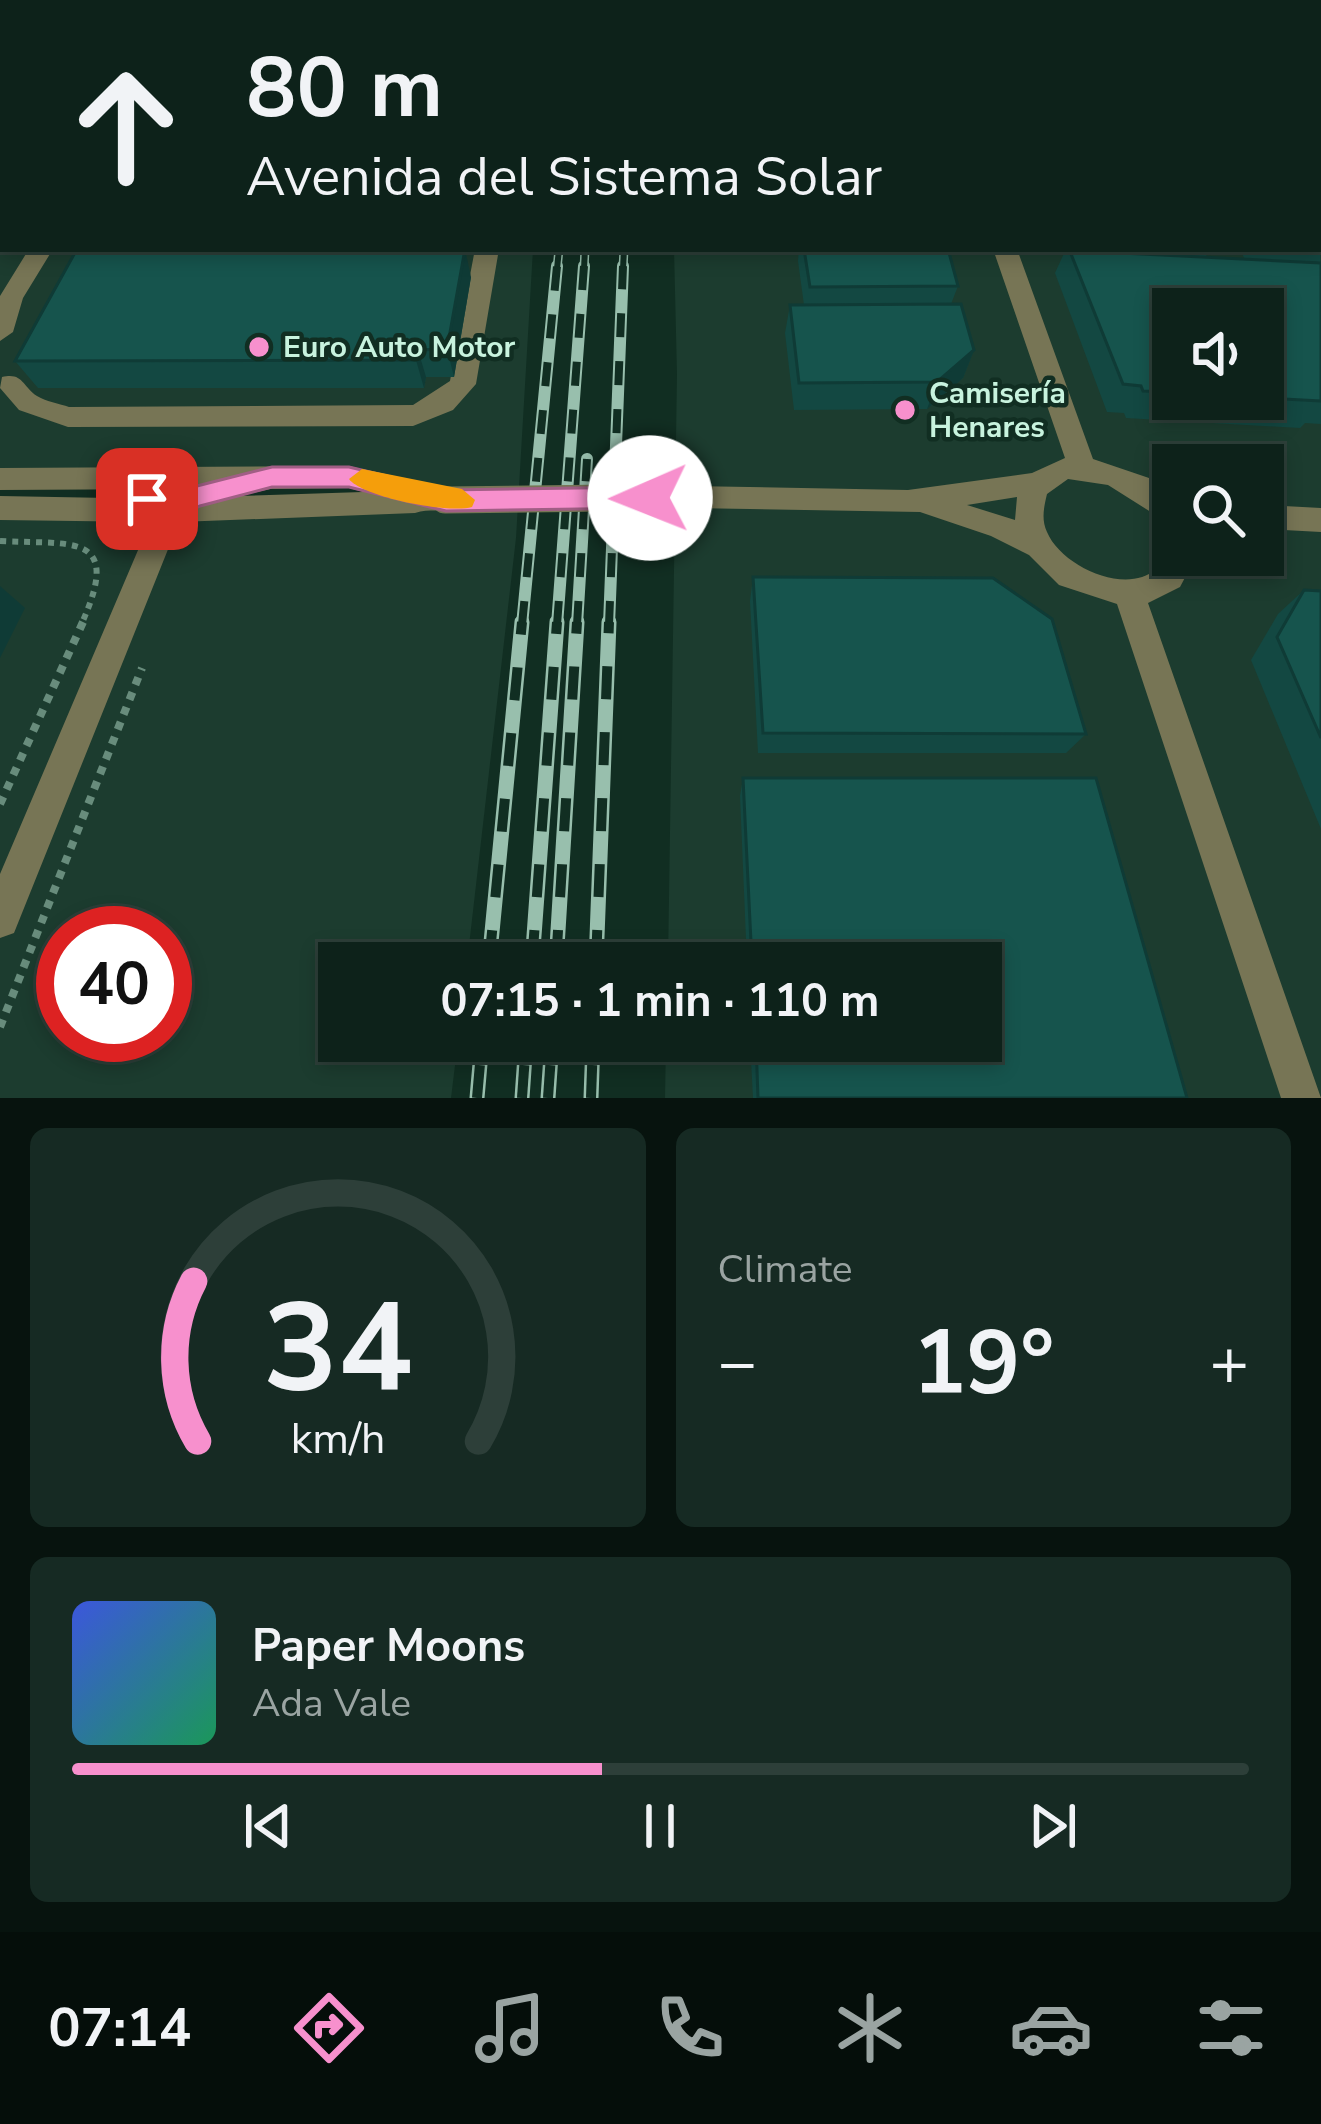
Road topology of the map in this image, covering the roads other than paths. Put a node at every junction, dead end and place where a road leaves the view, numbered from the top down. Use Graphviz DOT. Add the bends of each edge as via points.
graph roads {
  1 [pos="38,252"];
  2 [pos="486,252"];
  3 [pos="1006,252"];
  4 [pos="12,281"];
  5 [pos="0,332"];
  6 [pos="14,380"];
  7 [pos="1082,468"];
  8 [pos="272,477"];
  9 [pos="0,478"];
  10 [pos="94,478"];
  11 [pos="1039,483"];
  12 [pos="1152,493"];
  13 [pos="446,500"];
  14 [pos="908,502"];
  15 [pos="0,508"];
  16 [pos="169,511"];
  17 [pos="1284,518"];
  18 [pos="1321,520"];
  19 [pos="1036,545"];
  20 [pos="1171,576"];
  21 [pos="1129,592"];
  22 [pos="0,919"];
  23 [pos="1302,1098"];
  1 -- 4 [label="street"];
  2 -- 6 [label="street" via="464,384 432,411 404,418 68,417 28,403"];
  3 -- 7 [label="street"];
  4 -- 5 [label="street"];
  7 -- 11 [label="street"];
  7 -- 12 [label="street" via="1114,472"];
  8 -- 10 [label="street"];
  8 -- 13 [label="street" via="349,477"];
  8 -- 16 [label="street"];
  9 -- 10 [label="street"];
  10 -- 16 [label="street"];
  11 -- 14 [label="street"];
  11 -- 19 [label="street" via="1027,519"];
  13 -- 14 [label="street, bridge"];
  13 -- 16 [label="street"];
  14 -- 19 [label="street"];
  15 -- 16 [label="street"];
  16 -- 22 [label="street"];
  17 -- 18 [label="street"];
  19 -- 21 [label="street" via="1094,587"];
  20 -- 21 [label="street"];
  21 -- 23 [label="street"];
}
